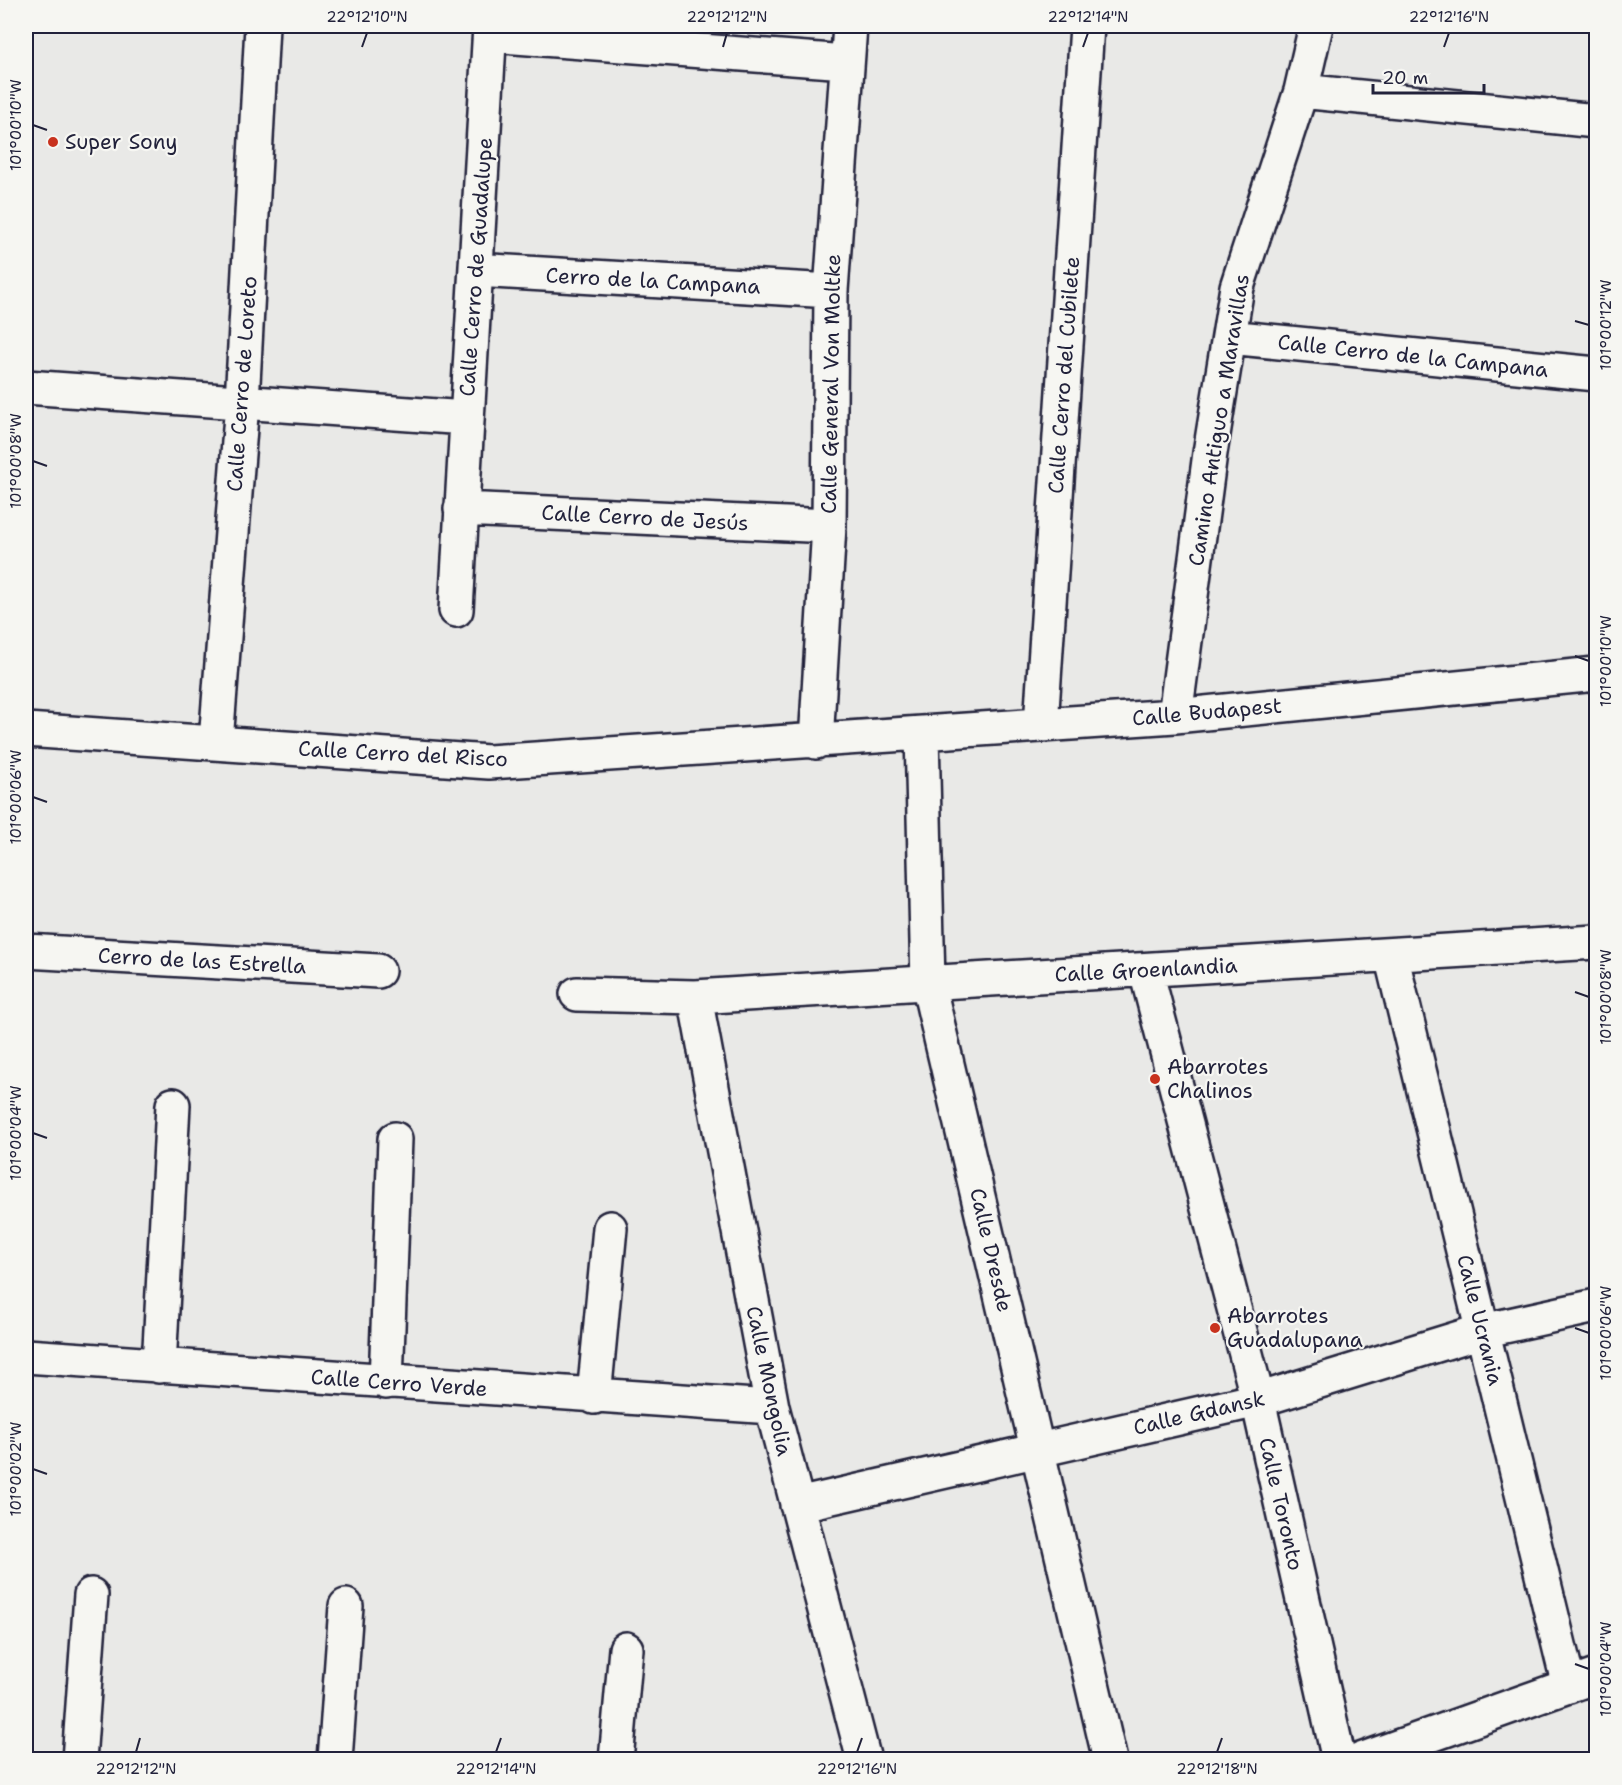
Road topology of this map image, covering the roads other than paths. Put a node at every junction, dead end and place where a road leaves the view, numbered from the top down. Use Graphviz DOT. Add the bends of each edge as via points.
graph roads {
  1 [pos="262,26"];
  2 [pos="850,26"];
  3 [pos="1087,26"];
  4 [pos="1316,26"];
  5 [pos="490,30"];
  6 [pos="846,62"];
  7 [pos="1301,91"];
  8 [pos="1596,121"];
  9 [pos="476,270"];
  10 [pos="831,291"];
  11 [pos="1229,337"];
  12 [pos="1596,374"];
  13 [pos="26,387"];
  14 [pos="242,402"];
  15 [pos="466,418"];
  16 [pos="461,509"];
  17 [pos="829,526"];
  18 [pos="456,610"];
  19 [pos="1596,674"];
  20 [pos="1175,716"];
  21 [pos="1041,725"];
  22 [pos="26,730"];
  23 [pos="922,734"];
  24 [pos="216,742"];
  25 [pos="816,742"];
  26 [pos="1596,942"];
  27 [pos="26,951"];
  28 [pos="1391,955"];
  29 [pos="1146,970"];
  30 [pos="378,971"];
  31 [pos="928,983"];
  32 [pos="578,994"];
  33 [pos="695,997"];
  34 [pos="173,1105"];
  35 [pos="395,1139"];
  36 [pos="610,1228"];
  37 [pos="1596,1306"];
  38 [pos="1482,1331"];
  39 [pos="26,1356"];
  40 [pos="159,1366"];
  41 [pos="386,1382"];
  42 [pos="594,1397"];
  43 [pos="1258,1400"];
  44 [pos="772,1407"];
  45 [pos="1038,1450"];
  46 [pos="797,1505"];
  47 [pos="91,1595"];
  48 [pos="346,1606"];
  49 [pos="626,1649"];
  50 [pos="1583,1681"];
  51 [pos="79,1760"];
  52 [pos="335,1760"];
  53 [pos="616,1760"];
  54 [pos="864,1760"];
  55 [pos="1110,1760"];
  56 [pos="1339,1760"];
  57 [pos="1361,1760"];
  1 -- 14 [label="street, Calle Cerro de Loreto"];
  2 -- 6 [label="street, Calle General Von Moltke"];
  3 -- 21 [label="street, Calle Cerro del Cubilete"];
  4 -- 7 [label="street, Camino Antiguo a Maravillas"];
  5 -- 6 [label="street"];
  5 -- 9 [label="street, Calle Cerro de Guadalupe"];
  6 -- 10 [label="street, Calle General Von Moltke"];
  7 -- 8 [label="street"];
  7 -- 11 [label="street, Camino Antiguo a Maravillas" via="1238,287"];
  9 -- 10 [label="street, Cerro de la Campana"];
  9 -- 15 [label="street, Calle Cerro de Guadalupe"];
  10 -- 17 [label="street, Calle General Von Moltke"];
  11 -- 12 [label="street, Calle Cerro de la Campana"];
  11 -- 20 [label="street, Camino Antiguo a Maravillas"];
  13 -- 14 [label="street"];
  14 -- 15 [label="street"];
  14 -- 24 [label="street, Calle Cerro de Loreto"];
  15 -- 16 [label="street, Calle Cerro de Guadalupe"];
  16 -- 17 [label="street, Calle Cerro de Jesús"];
  16 -- 18 [label="street, Calle Cerro de Guadalupe"];
  17 -- 25 [label="street, Calle General Von Moltke"];
  19 -- 20 [label="street, Calle Budapest"];
  20 -- 21 [label="street, Calle Budapest"];
  21 -- 23 [label="street, Calle Budapest"];
  22 -- 24 [label="street, Calle Cerro del Risco"];
  23 -- 25 [label="street, Calle Budapest"];
  23 -- 31 [label="street, Calle Dresde"];
  24 -- 25 [label="street, Calle Cerro del Risco" via="489,762"];
  26 -- 28 [label="street, Calle Groenlandia"];
  27 -- 30 [label="street, Cerro de las Estrella"];
  28 -- 29 [label="street, Calle Groenlandia"];
  28 -- 38 [label="street, Calle Ucrania"];
  29 -- 31 [label="street, Calle Groenlandia"];
  29 -- 43 [label="street, Calle Toronto"];
  31 -- 33 [label="street, Calle Groenlandia"];
  31 -- 45 [label="street, Calle Dresde"];
  32 -- 33 [label="street, Calle Groenlandia"];
  33 -- 44 [label="street, Calle Mongolia"];
  34 -- 40 [label="street"];
  35 -- 41 [label="street"];
  36 -- 42 [label="street"];
  37 -- 38 [label="street, Calle Gdansk"];
  38 -- 43 [label="street, Calle Gdansk"];
  38 -- 50 [label="street, Calle Ucrania"];
  39 -- 40 [label="street, Calle Cerro Verde"];
  40 -- 41 [label="street, Calle Cerro Verde"];
  41 -- 42 [label="street, Calle Cerro Verde"];
  42 -- 44 [label="street, Calle Cerro Verde"];
  43 -- 45 [label="street, Calle Gdansk"];
  43 -- 56 [label="street, Calle Toronto"];
  44 -- 46 [label="street, Calle Mongolia"];
  45 -- 46 [label="street, Calle Gdansk"];
  45 -- 55 [label="street, Calle Dresde"];
  46 -- 54 [label="street, Calle Mongolia"];
  47 -- 51 [label="street"];
  48 -- 52 [label="street"];
  49 -- 53 [label="street"];
  50 -- 57 [label="street"];
}
